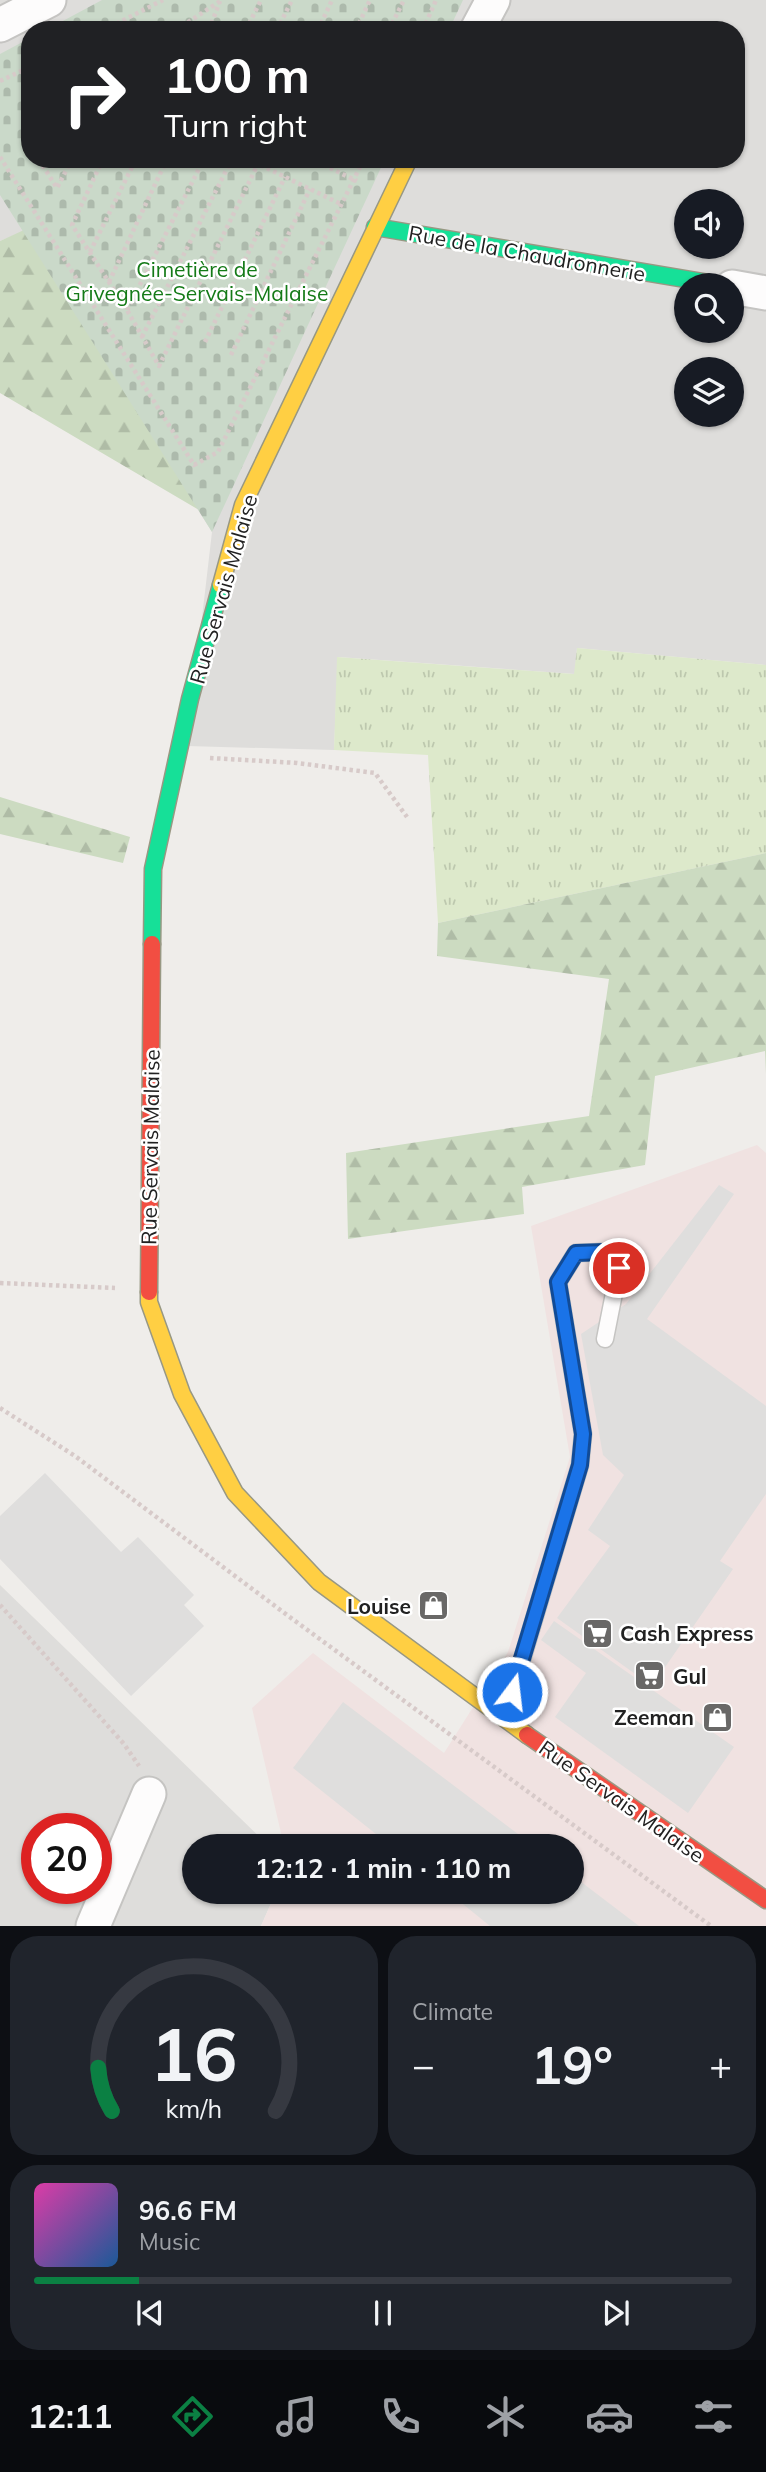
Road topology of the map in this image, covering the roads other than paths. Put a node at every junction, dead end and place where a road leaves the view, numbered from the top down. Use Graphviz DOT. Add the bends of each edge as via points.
graph roads {
  1 [pos="49,0"];
  2 [pos="493,0"];
  3 [pos="482,21"];
  4 [pos="0,25"];
  5 [pos="404,168"];
  6 [pos="375,227"];
  7 [pos="674,277"];
  8 [pos="744,289"];
  9 [pos="766,293"];
  10 [pos="605,1339"];
  11 [pos="499,1715"];
  12 [pos="149,1794"];
  13 [pos="766,1900"];
  14 [pos="93,1926"];
  1 -- 4 [label="street"];
  2 -- 3 [label="street"];
  5 -- 6 [label="street, Rue Servais Malaise"];
  6 -- 7 [label="street, Rue de la Chaudronnerie"];
  6 -- 11 [label="street, Rue Servais Malaise" via="243,505 190,699 153,869 149,1302 182,1394 235,1493 319,1582"];
  8 -- 9 [label="street"];
  10 -- 11 [label="lane" via="619,1268 605,1252 576,1253 558,1282 583,1434 580,1465 512,1692"];
  11 -- 13 [label="street, Rue Servais Malaise"];
  12 -- 14 [label="street"];
}
